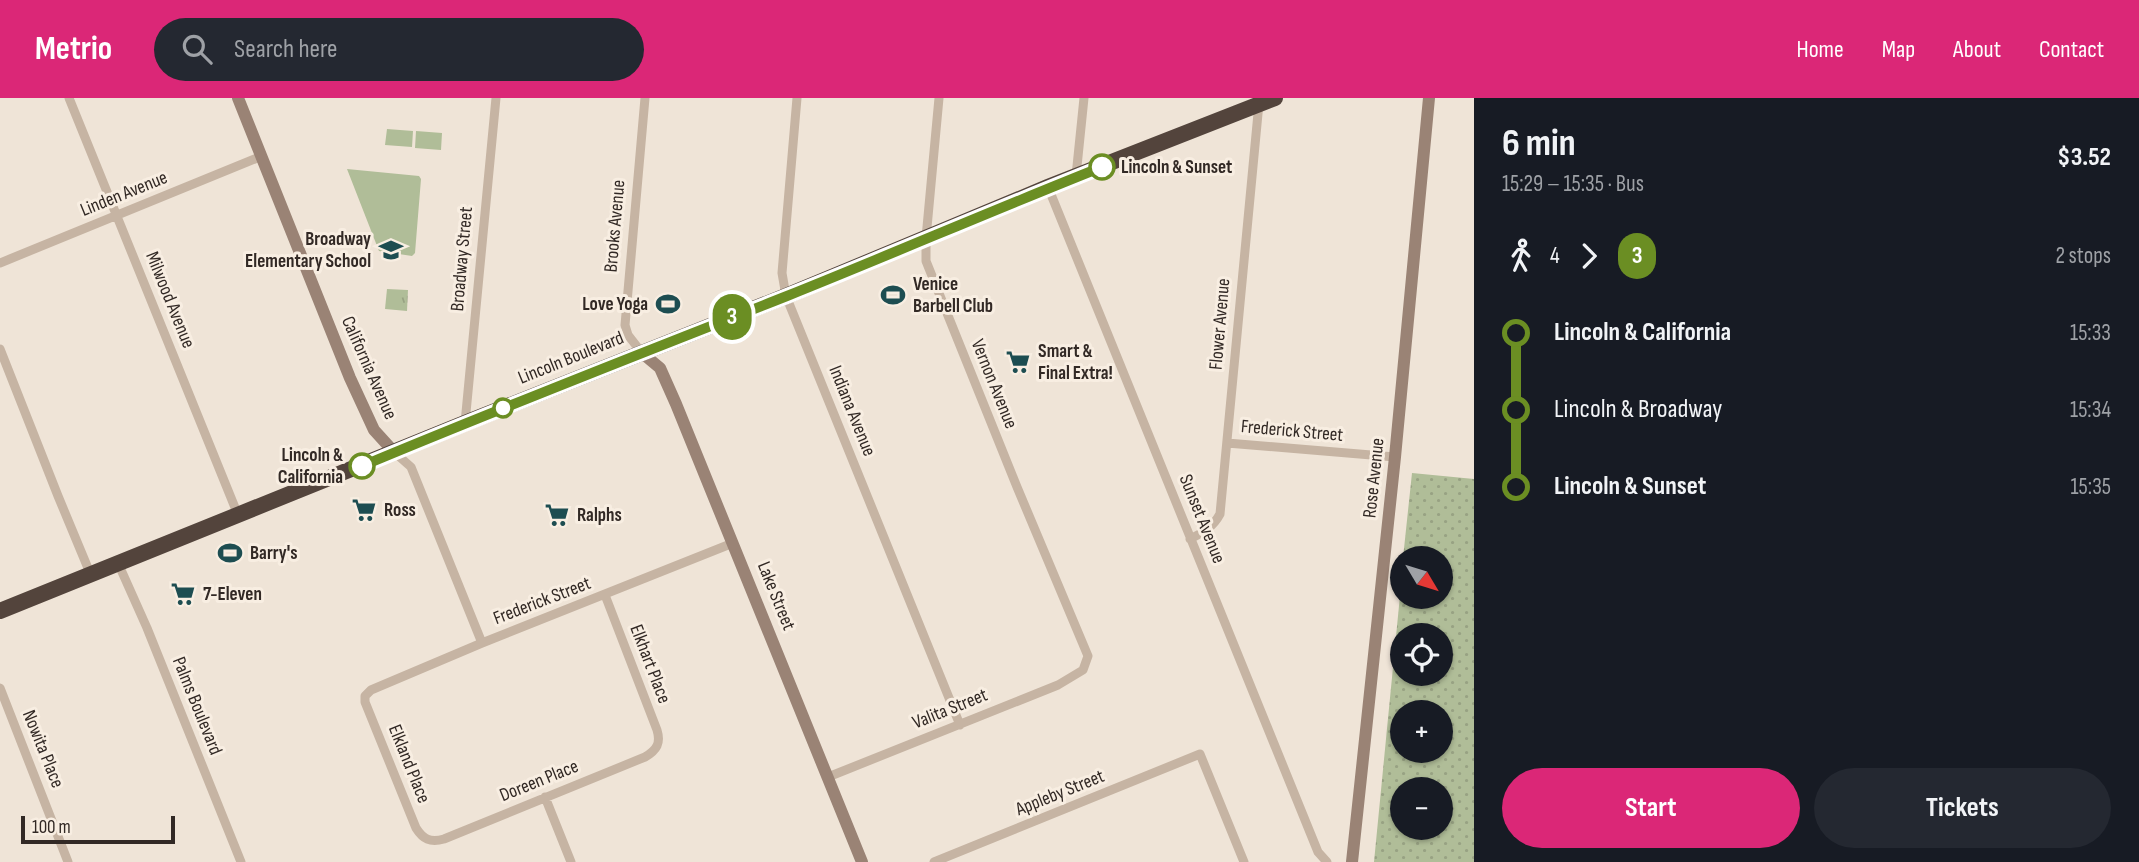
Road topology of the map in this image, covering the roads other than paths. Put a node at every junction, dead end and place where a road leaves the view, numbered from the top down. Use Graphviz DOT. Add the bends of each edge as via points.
graph roads {
  1 [pos="69,98"];
  2 [pos="238,98"];
  3 [pos="496,98"];
  4 [pos="645,98"];
  5 [pos="797,98"];
  6 [pos="939,98"];
  7 [pos="1084,98"];
  8 [pos="1275,98"];
  9 [pos="1429,98"];
  10 [pos="1259,101"];
  11 [pos="262,156"];
  12 [pos="1076,177"];
  13 [pos="1048,187"];
  14 [pos="117,216"];
  15 [pos="926,238"];
  16 [pos="0,264"];
  17 [pos="786,296"];
  18 [pos="0,349"];
  19 [pos="642,353"];
  20 [pos="465,423"];
  21 [pos="1227,443"];
  22 [pos="394,453"];
  23 [pos="1395,457"];
  24 [pos="238,515"];
  25 [pos="1191,539"];
  26 [pos="733,543"];
  27 [pos="118,563"];
  28 [pos="90,573"];
  29 [pos="605,595"];
  30 [pos="0,611"];
  31 [pos="482,643"];
  32 [pos="1083,670"];
  33 [pos="0,688"];
  34 [pos="365,696"];
  35 [pos="960,724"];
  36 [pos="658,746"];
  37 [pos="828,777"];
  38 [pos="545,797"];
  39 [pos="428,840"];
  40 [pos="68,862"];
  41 [pos="241,862"];
  42 [pos="571,862"];
  43 [pos="862,862"];
  44 [pos="934,862"];
  45 [pos="1244,862"];
  46 [pos="1326,862"];
  47 [pos="1352,862"];
  1 -- 14 [label="street, Milwood Avenue"];
  2 -- 11 [label="street, California Avenue"];
  3 -- 20 [label="street, Broadway Street"];
  4 -- 19 [label="street, Brooks Avenue" via="625,325"];
  5 -- 17 [label="street, Indiana Avenue" via="782,273"];
  6 -- 15 [label="street, Vernon Avenue"];
  7 -- 12 [label="street"];
  8 -- 10 [label="highway, Lincoln Boulevard"];
  9 -- 23 [label="street, Rose Avenue"];
  10 -- 12 [label="highway, Lincoln Boulevard"];
  10 -- 21 [label="street, Flower Avenue"];
  11 -- 14 [label="street, Linden Avenue"];
  11 -- 22 [label="street, California Avenue" via="355,389 374,430"];
  12 -- 13 [label="highway, Lincoln Boulevard"];
  13 -- 15 [label="highway, Lincoln Boulevard"];
  13 -- 25 [label="street, Sunset Avenue"];
  14 -- 16 [label="street, Linden Avenue"];
  14 -- 24 [label="street, Milwood Avenue"];
  15 -- 17 [label="highway, Lincoln Boulevard"];
  15 -- 32 [label="street, Vernon Avenue" via="926,261 1088,656"];
  17 -- 19 [label="highway, Lincoln Boulevard"];
  17 -- 35 [label="street, Indiana Avenue"];
  18 -- 28 [label="street"];
  19 -- 20 [label="highway, Lincoln Boulevard"];
  19 -- 26 [label="street, Lake Street" via="660,368"];
  20 -- 22 [label="highway, Lincoln Boulevard"];
  21 -- 23 [label="street, Frederick Street"];
  21 -- 25 [label="street, Flower Avenue" via="1220,514 1205,532"];
  22 -- 24 [label="highway, Lincoln Boulevard"];
  22 -- 31 [label="street, California Avenue" via="411,468"];
  23 -- 47 [label="street, Rose Avenue"];
  24 -- 27 [label="highway, Lincoln Boulevard"];
  25 -- 46 [label="street, Sunset Avenue" via="1318,852"];
  26 -- 29 [label="street, Frederick Street"];
  26 -- 37 [label="street, Lake Street"];
  27 -- 28 [label="highway, Lincoln Boulevard"];
  27 -- 41 [label="street, Palms Boulevard"];
  28 -- 30 [label="highway, Lincoln Boulevard"];
  29 -- 31 [label="street, Frederick Street"];
  29 -- 36 [label="street, Elkhart Place" via="660,738"];
  31 -- 34 [label="street, Frederick Street"];
  32 -- 35 [label="street, Valita Street" via="1058,685"];
  33 -- 40 [label="street, Nowita Place"];
  34 -- 39 [label="street, Elkland Place" via="416,828"];
  35 -- 37 [label="street, Valita Street"];
  36 -- 38 [label="street, Doreen Place" via="645,757"];
  37 -- 43 [label="street, Lake Street"];
  38 -- 39 [label="street, Doreen Place" via="444,839"];
  38 -- 42 [label="street"];
  44 -- 45 [label="street, Appleby Street" via="1200,754"];
}
